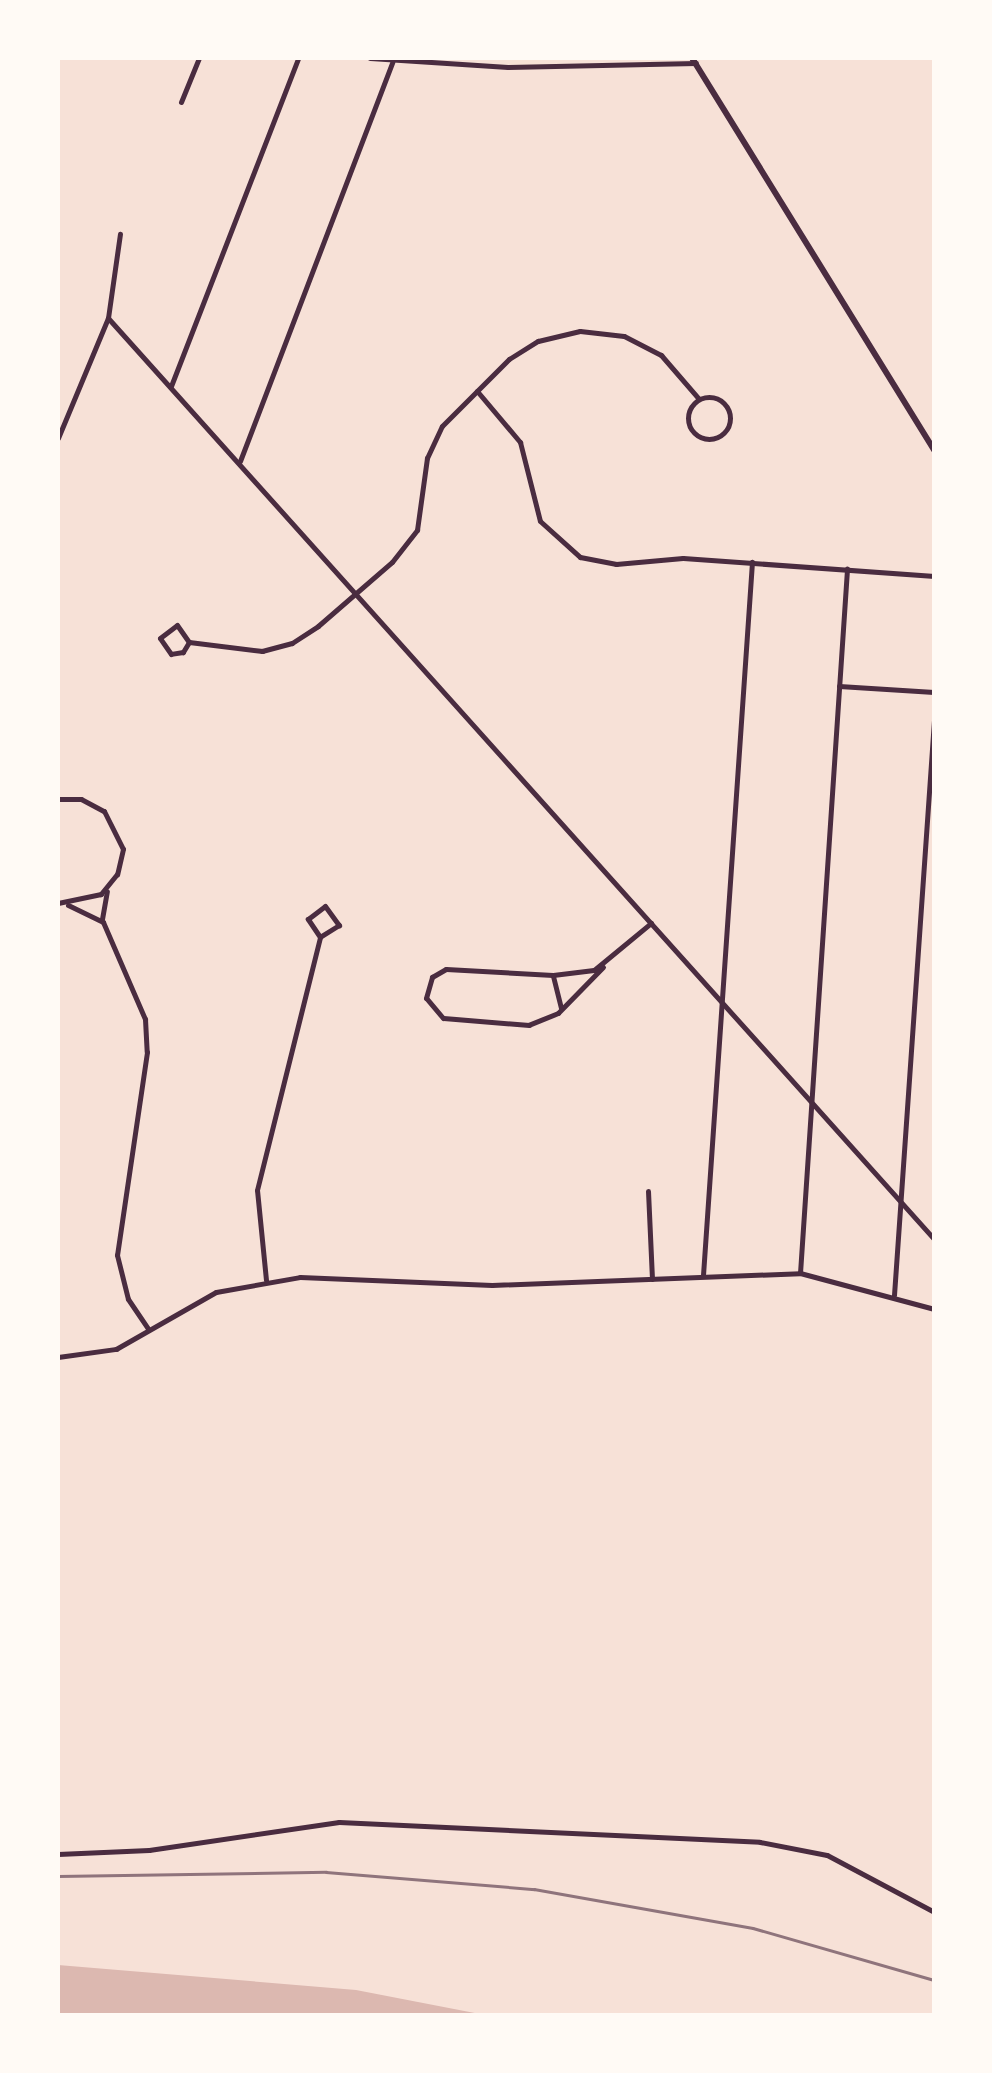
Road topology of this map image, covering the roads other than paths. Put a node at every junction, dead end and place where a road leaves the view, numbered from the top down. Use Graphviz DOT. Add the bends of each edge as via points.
graph roads {
  1 [pos="199,58"];
  2 [pos="298,58"];
  3 [pos="370,58"];
  4 [pos="694,60"];
  5 [pos="392,62"];
  6 [pos="181,102"];
  7 [pos="120,234"];
  8 [pos="108,318"];
  9 [pos="171,386"];
  10 [pos="476,391"];
  11 [pos="698,399"];
  12 [pos="58,438"];
  13 [pos="934,450"];
  14 [pos="240,461"];
  15 [pos="752,562"];
  16 [pos="847,569"];
  17 [pos="934,576"];
  18 [pos="357,590"];
  19 [pos="190,642"];
  20 [pos="840,686"];
  21 [pos="934,692"];
  22 [pos="934,720"];
  23 [pos="58,800"];
  24 [pos="108,888"];
  25 [pos="58,903"];
  26 [pos="68,904"];
  27 [pos="102,922"];
  28 [pos="651,923"];
  29 [pos="320,938"];
  30 [pos="604,967"];
  31 [pos="552,975"];
  32 [pos="722,1000"];
  33 [pos="560,1012"];
  34 [pos="812,1100"];
  35 [pos="648,1191"];
  36 [pos="900,1202"];
  37 [pos="934,1240"];
  38 [pos="800,1272"];
  39 [pos="704,1274"];
  40 [pos="652,1279"];
  41 [pos="266,1280"];
  42 [pos="894,1295"];
  43 [pos="934,1310"];
  44 [pos="149,1330"];
  45 [pos="58,1357"];
  46 [pos="58,1854"];
  47 [pos="934,1912"];
  1 -- 6 [label="street"];
  2 -- 9 [label="street"];
  3 -- 5 [label="street"];
  4 -- 5 [label="street" via="508,67"];
  4 -- 13 [label="main road"];
  5 -- 14 [label="street"];
  7 -- 8 [label="street"];
  8 -- 9 [label="street"];
  8 -- 12 [label="street"];
  9 -- 14 [label="street"];
  10 -- 11 [label="street" via="529,346 591,331 652,349"];
  10 -- 15 [label="street" via="515,433 536,513 569,551 616,564 682,558"];
  10 -- 18 [label="street" via="433,441 417,530"];
  11 -- 11 [label="street" via="715,397 726,405 730,422 720,436 702,438 690,428 688,412"];
  14 -- 18 [label="street"];
  15 -- 16 [label="street"];
  15 -- 32 [label="street"];
  16 -- 17 [label="street"];
  16 -- 20 [label="street"];
  18 -- 19 [label="street" via="310,633 282,647"];
  18 -- 28 [label="street"];
  19 -- 19 [label="street" via="174,655 163,650 160,638 176,625"];
  20 -- 21 [label="street"];
  20 -- 34 [label="street"];
  22 -- 36 [label="street"];
  23 -- 24 [label="street" via="89,802 115,824 122,858"];
  24 -- 26 [label="street"];
  24 -- 27 [label="street"];
  25 -- 26 [label="street"];
  26 -- 27 [label="street"];
  27 -- 44 [label="street" via="146,1027 117,1254 128,1299"];
  28 -- 30 [label="street"];
  28 -- 32 [label="street"];
  29 -- 29 [label="street" via="308,919 326,906 339,925"];
  29 -- 41 [label="street" via="257,1190"];
  30 -- 31 [label="street"];
  30 -- 33 [label="street"];
  31 -- 33 [label="street"];
  31 -- 33 [label="street" via="446,969 428,981 426,998 434,1012 449,1018 529,1025"];
  32 -- 34 [label="street"];
  32 -- 39 [label="street"];
  34 -- 36 [label="street"];
  34 -- 38 [label="street"];
  35 -- 40 [label="street"];
  36 -- 37 [label="street"];
  36 -- 42 [label="street"];
  38 -- 39 [label="street"];
  38 -- 42 [label="street"];
  39 -- 40 [label="street"];
  40 -- 41 [label="street" via="492,1285"];
  41 -- 44 [label="street" via="200,1298"];
  42 -- 43 [label="street"];
  44 -- 45 [label="street" via="105,1354"];
  46 -- 47 [label="street" via="149,1850 339,1822 760,1842 827,1855"];
}
